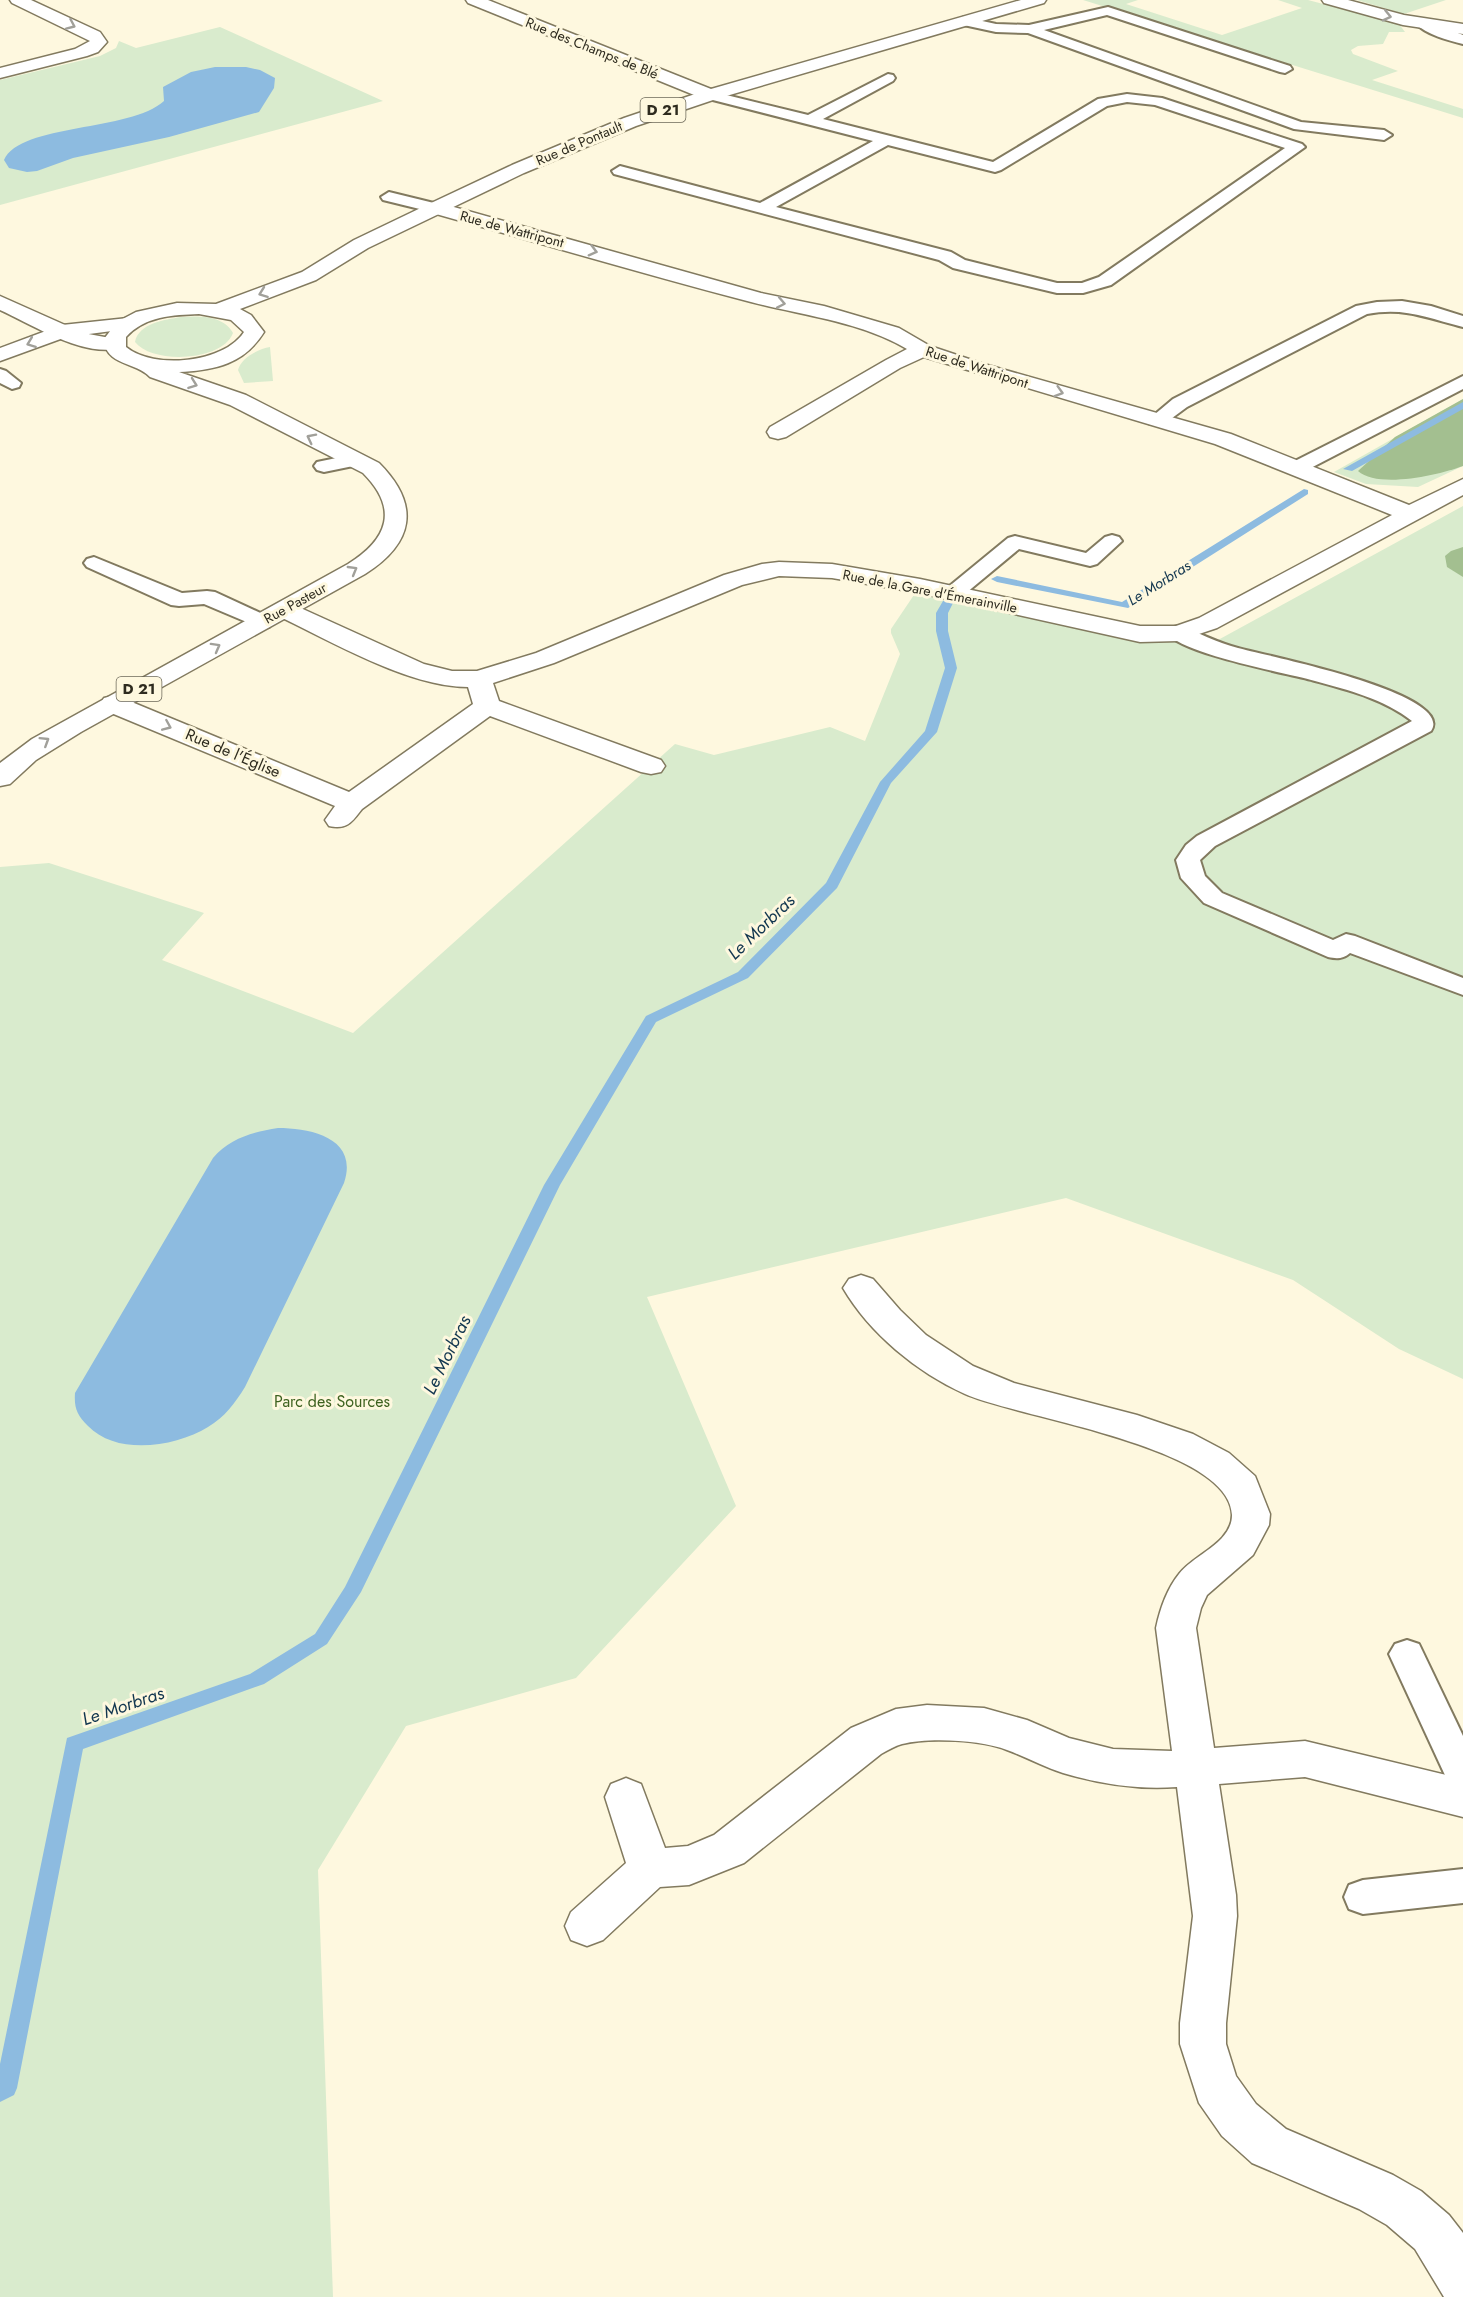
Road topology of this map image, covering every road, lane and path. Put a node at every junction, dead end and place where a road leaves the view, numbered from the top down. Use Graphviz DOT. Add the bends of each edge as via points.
graph roads {
  1 [pos="18,0"];
  2 [pos="474,0"];
  3 [pos="1038,0"];
  4 [pos="1330,0"];
  5 [pos="530,3"];
  6 [pos="500,10"];
  7 [pos="964,21"];
  8 [pos="1422,23"];
  9 [pos="1029,29"];
  10 [pos="1463,29"];
  11 [pos="1463,40"];
  12 [pos="1285,69"];
  13 [pos="0,73"];
  14 [pos="888,78"];
  15 [pos="710,95"];
  16 [pos="1302,108"];
  17 [pos="1273,117"];
  18 [pos="808,121"];
  19 [pos="1384,135"];
  20 [pos="885,140"];
  21 [pos="620,171"];
  22 [pos="389,197"];
  23 [pos="436,208"];
  24 [pos="762,208"];
  25 [pos="309,276"];
  26 [pos="0,302"];
  27 [pos="218,310"];
  28 [pos="1463,322"];
  29 [pos="250,323"];
  30 [pos="128,324"];
  31 [pos="62,331"];
  32 [pos="114,344"];
  33 [pos="923,350"];
  34 [pos="0,355"];
  35 [pos="221,359"];
  36 [pos="150,364"];
  37 [pos="1463,382"];
  38 [pos="248,405"];
  39 [pos="1148,418"];
  40 [pos="778,432"];
  41 [pos="356,460"];
  42 [pos="324,466"];
  43 [pos="1296,468"];
  44 [pos="1463,486"];
  45 [pos="1410,514"];
  46 [pos="1112,541"];
  47 [pos="94,563"];
  48 [pos="952,593"];
  49 [pos="285,610"];
  50 [pos="261,622"];
  51 [pos="1178,633"];
  52 [pos="479,680"];
  53 [pos="113,704"];
  54 [pos="487,706"];
  55 [pos="651,766"];
  56 [pos="0,778"];
  57 [pos="1463,987"];
  58 [pos="861,1288"];
  59 [pos="1407,1654"];
  60 [pos="1194,1766"];
  61 [pos="1463,1775"];
  62 [pos="626,1797"];
  63 [pos="1463,1798"];
  64 [pos="650,1869"];
  65 [pos="1463,1886"];
  66 [pos="1363,1897"];
  67 [pos="587,1926"];
  68 [pos="1463,2281"];
  1 -- 13 [label="street, one-way" via="94,35 99,42 92,50"];
  2 -- 6 [label="street, Rue des Champs de Blé"];
  3 -- 7 [label="street, Rue de Pontault / D 21"];
  4 -- 8 [label="street, one-way"];
  5 -- 6 [label="street"];
  6 -- 15 [label="street, Rue des Champs de Blé"];
  7 -- 9 [label="lane" via="983,28"];
  7 -- 15 [label="street, Rue de Pontault / D 21"];
  8 -- 10 [label="street"];
  8 -- 11 [label="lane"];
  9 -- 12 [label="lane" via="1108,11"];
  9 -- 17 [label="lane"];
  14 -- 18 [label="lane"];
  15 -- 18 [label="lane"];
  15 -- 23 [label="street, Rue de Pontault / D 21" via="578,143"];
  16 -- 17 [label="lane"];
  17 -- 19 [label="lane" via="1299,126"];
  18 -- 20 [label="lane"];
  20 -- 24 [label="lane"];
  20 -- 24 [label="lane" via="995,167 1103,102 1127,98 1157,101 1297,147 1106,281 1083,288 1057,288 981,270 945,256"];
  21 -- 24 [label="lane"];
  22 -- 23 [label="lane"];
  23 -- 25 [label="street, Rue de Pontault / D 21" via="361,244"];
  23 -- 33 [label="street, Rue de Wattripont, one-way" via="758,298 818,310 892,332"];
  25 -- 27 [label="street, Rue de Pontault / D 21, one-way"];
  25 -- 29 [label="street, Rue de Pontault / D 21"];
  26 -- 31 [label="street"];
  27 -- 29 [label="street"];
  27 -- 30 [label="street" via="159,312"];
  28 -- 39 [label="lane" via="1414,306 1383,305 1362,310"];
  29 -- 35 [label="street" via="254,332 251,341"];
  30 -- 31 [label="street"];
  30 -- 32 [label="street" via="115,337"];
  31 -- 32 [label="street" via="78,339"];
  31 -- 34 [label="street, one-way"];
  32 -- 36 [label="street" via="132,360"];
  33 -- 39 [label="street, Rue de Wattripont, one-way"];
  33 -- 40 [label="street"];
  35 -- 36 [label="street" via="188,365"];
  35 -- 38 [label="street" via="222,376"];
  36 -- 38 [label="street, Rue Pasteur / D 21, one-way" via="158,372"];
  37 -- 43 [label="lane"];
  41 -- 38 [label="street, Rue Pasteur / D 21, one-way"];
  39 -- 43 [label="street, Rue de Wattripont" via="1223,439"];
  41 -- 42 [label="lane"];
  49 -- 41 [label="street, Rue Pasteur / D 21, one-way" via="366,562 389,540 395,512 392,493 383,479"];
  43 -- 45 [label="street, Rue de Wattripont"];
  44 -- 45 [label="street, Rue de la Gare d'Émerainville"];
  45 -- 51 [label="street, Rue de la Gare d'Émerainville" via="1208,623"];
  46 -- 48 [label="lane" via="1090,560 1015,542"];
  47 -- 50 [label="lane" via="179,600 207,597"];
  48 -- 51 [label="street, Rue de la Gare d'Émerainville" via="1140,634"];
  48 -- 52 [label="street, Rue de la Gare d'Émerainville" via="832,571 762,570 545,658"];
  49 -- 50 [label="street, Rue Pasteur / D 21"];
  49 -- 52 [label="street, Rue de la Gare d'Émerainville" via="415,670 452,679"];
  53 -- 50 [label="street, Rue Pasteur / D 21, one-way"];
  51 -- 57 [label="lane" via="1207,646 1357,687 1416,710 1423,719 1423,726 1194,850 1188,860 1193,878 1213,898 1337,951 1346,942"];
  52 -- 54 [label="street"];
  53 -- 54 [label="street, Rue de l'Église, one-way" via="346,811"];
  56 -- 53 [label="street, Rue Pasteur / D 21, one-way" via="38,746"];
  54 -- 55 [label="street"];
  58 -- 60 [label="street" via="904,1338 960,1375 1005,1394 1177,1444 1216,1463 1239,1482 1249,1503 1247,1532 1230,1554 1188,1593 1176,1628"];
  59 -- 61 [label="lane"];
  60 -- 63 [label="street" via="1305,1759"];
  60 -- 64 [label="street" via="1157,1770 1113,1767 1063,1755 1012,1733 984,1726 927,1723 896,1727 866,1741 729,1849 689,1865"];
  60 -- 68 [label="street" via="1215,1916 1203,2044 1216,2087 1239,2120 1269,2146 1404,2208 1432,2232"];
  62 -- 64 [label="street"];
  64 -- 67 [label="street"];
  65 -- 66 [label="lane"];
}
